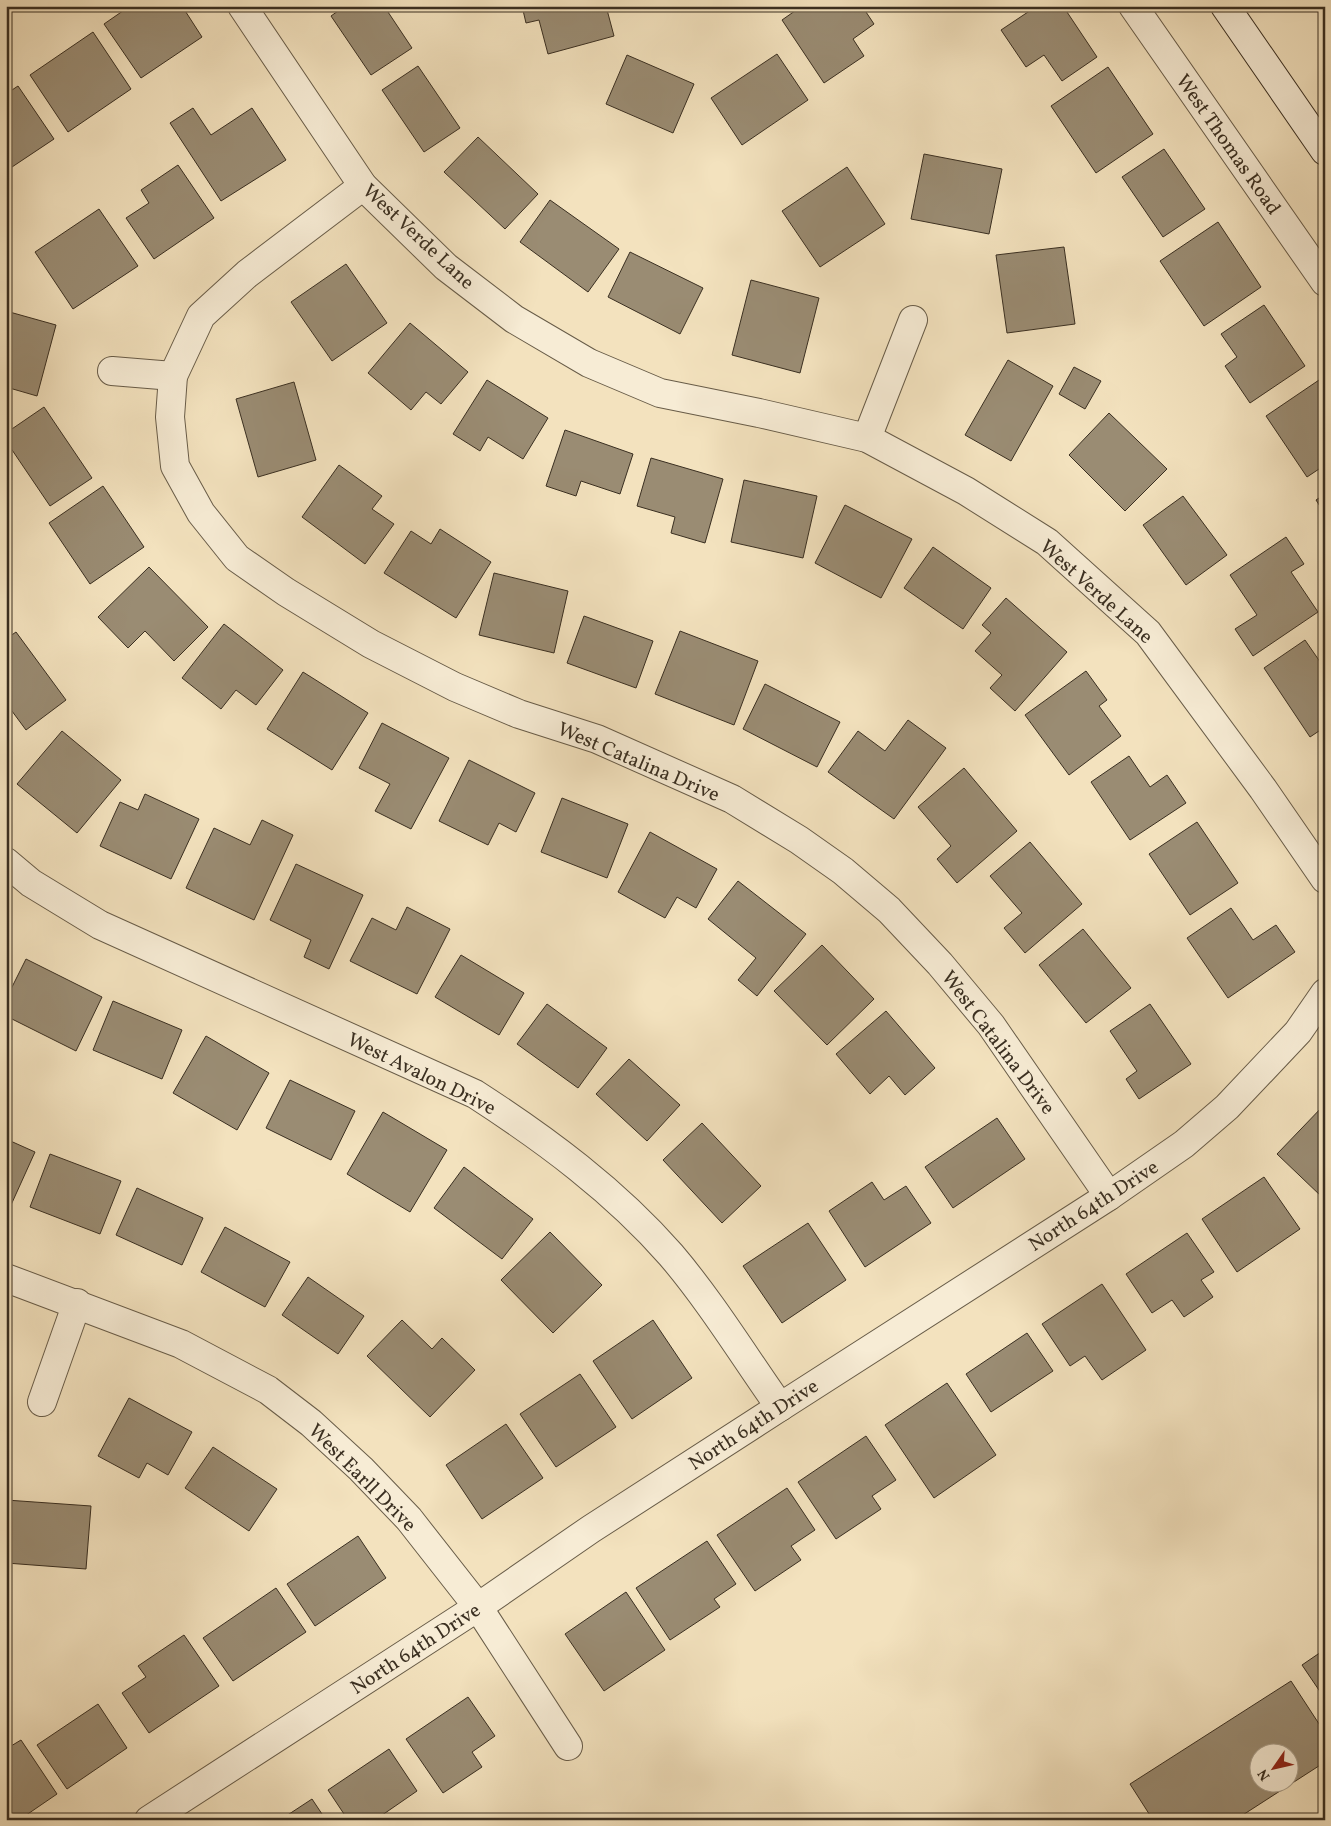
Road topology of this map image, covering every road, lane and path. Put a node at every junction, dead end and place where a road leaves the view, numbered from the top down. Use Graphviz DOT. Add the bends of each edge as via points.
graph roads {
  1 [pos="242,6"];
  2 [pos="1133,6"];
  3 [pos="1224,6"];
  4 [pos="1325,151"];
  5 [pos="363,186"];
  6 [pos="1325,282"];
  7 [pos="914,320"];
  8 [pos="112,371"];
  9 [pos="173,376"];
  10 [pos="867,438"];
  11 [pos="6,862"];
  12 [pos="1325,879"];
  13 [pos="1325,993"];
  14 [pos="1109,1196"];
  15 [pos="6,1278"];
  16 [pos="77,1304"];
  17 [pos="42,1402"];
  18 [pos="780,1406"];
  19 [pos="478,1607"];
  20 [pos="568,1746"];
  21 [pos="150,1820"];
  1 -- 5 [label="street, West Verde Lane"];
  2 -- 6 [label="street, West Thomas Road"];
  3 -- 4 [label="street"];
  5 -- 9 [label="street, West Catalina Drive" via="247,274 201,316"];
  5 -- 10 [label="street, West Verde Lane" via="446,267 514,319 589,363 660,393"];
  7 -- 10 [label="street"];
  8 -- 9 [label="street"];
  9 -- 14 [label="street, West Catalina Drive" via="170,417 175,466 201,513 237,558 371,644 446,683 519,714 597,740 732,799 843,871 889,910 991,1025"];
  10 -- 12 [label="street, West Verde Lane" via="966,491 1047,542 1148,634 1264,789"];
  11 -- 18 [label="street, West Avalon Drive" via="31,882 100,925 474,1094 526,1127 588,1174 671,1255"];
  13 -- 14 [label="street, North 64th Drive" via="1298,1032 1227,1107 1184,1144"];
  14 -- 18 [label="street, North 64th Drive"];
  15 -- 16 [label="street, West Earll Drive"];
  16 -- 17 [label="street"];
  16 -- 19 [label="street, West Earll Drive" via="181,1344 268,1390 361,1468 409,1519"];
  18 -- 19 [label="street, North 64th Drive"];
  19 -- 20 [label="street, West Earll Drive"];
  19 -- 21 [label="street, North 64th Drive"];
}
